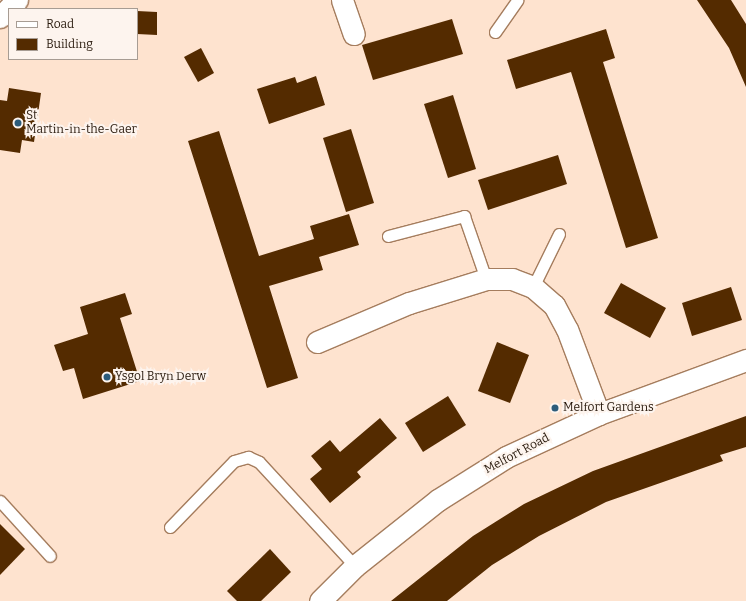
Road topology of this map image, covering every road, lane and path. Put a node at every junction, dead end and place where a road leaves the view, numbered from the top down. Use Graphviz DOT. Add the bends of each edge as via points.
graph roads {
  1 [pos="17,0"];
  2 [pos="342,0"];
  3 [pos="518,0"];
  4 [pos="9,8"];
  5 [pos="8,9"];
  6 [pos="0,17"];
  7 [pos="495,32"];
  8 [pos="354,34"];
  9 [pos="559,234"];
  10 [pos="388,236"];
  11 [pos="486,279"];
  12 [pos="533,287"];
  13 [pos="317,342"];
  14 [pos="746,360"];
  15 [pos="599,414"];
  16 [pos="0,501"];
  17 [pos="170,527"];
  18 [pos="50,556"];
  19 [pos="355,566"];
  20 [pos="320,601"];
  1 -- 4 [label="street"];
  2 -- 8 [label="street"];
  3 -- 7 [label="lane"];
  5 -- 6 [label="street"];
  9 -- 12 [label="lane"];
  10 -- 11 [label="lane" via="464,216"];
  11 -- 12 [label="street" via="512,279"];
  11 -- 13 [label="street" via="409,303"];
  12 -- 15 [label="street" via="545,296 561,316"];
  14 -- 15 [label="street, Melfort Road"];
  15 -- 19 [label="street, Melfort Road" via="500,461 438,500"];
  16 -- 18 [label="lane"];
  17 -- 19 [label="lane" via="234,461 248,457 259,462"];
  19 -- 20 [label="street, Melfort Road"];
}
